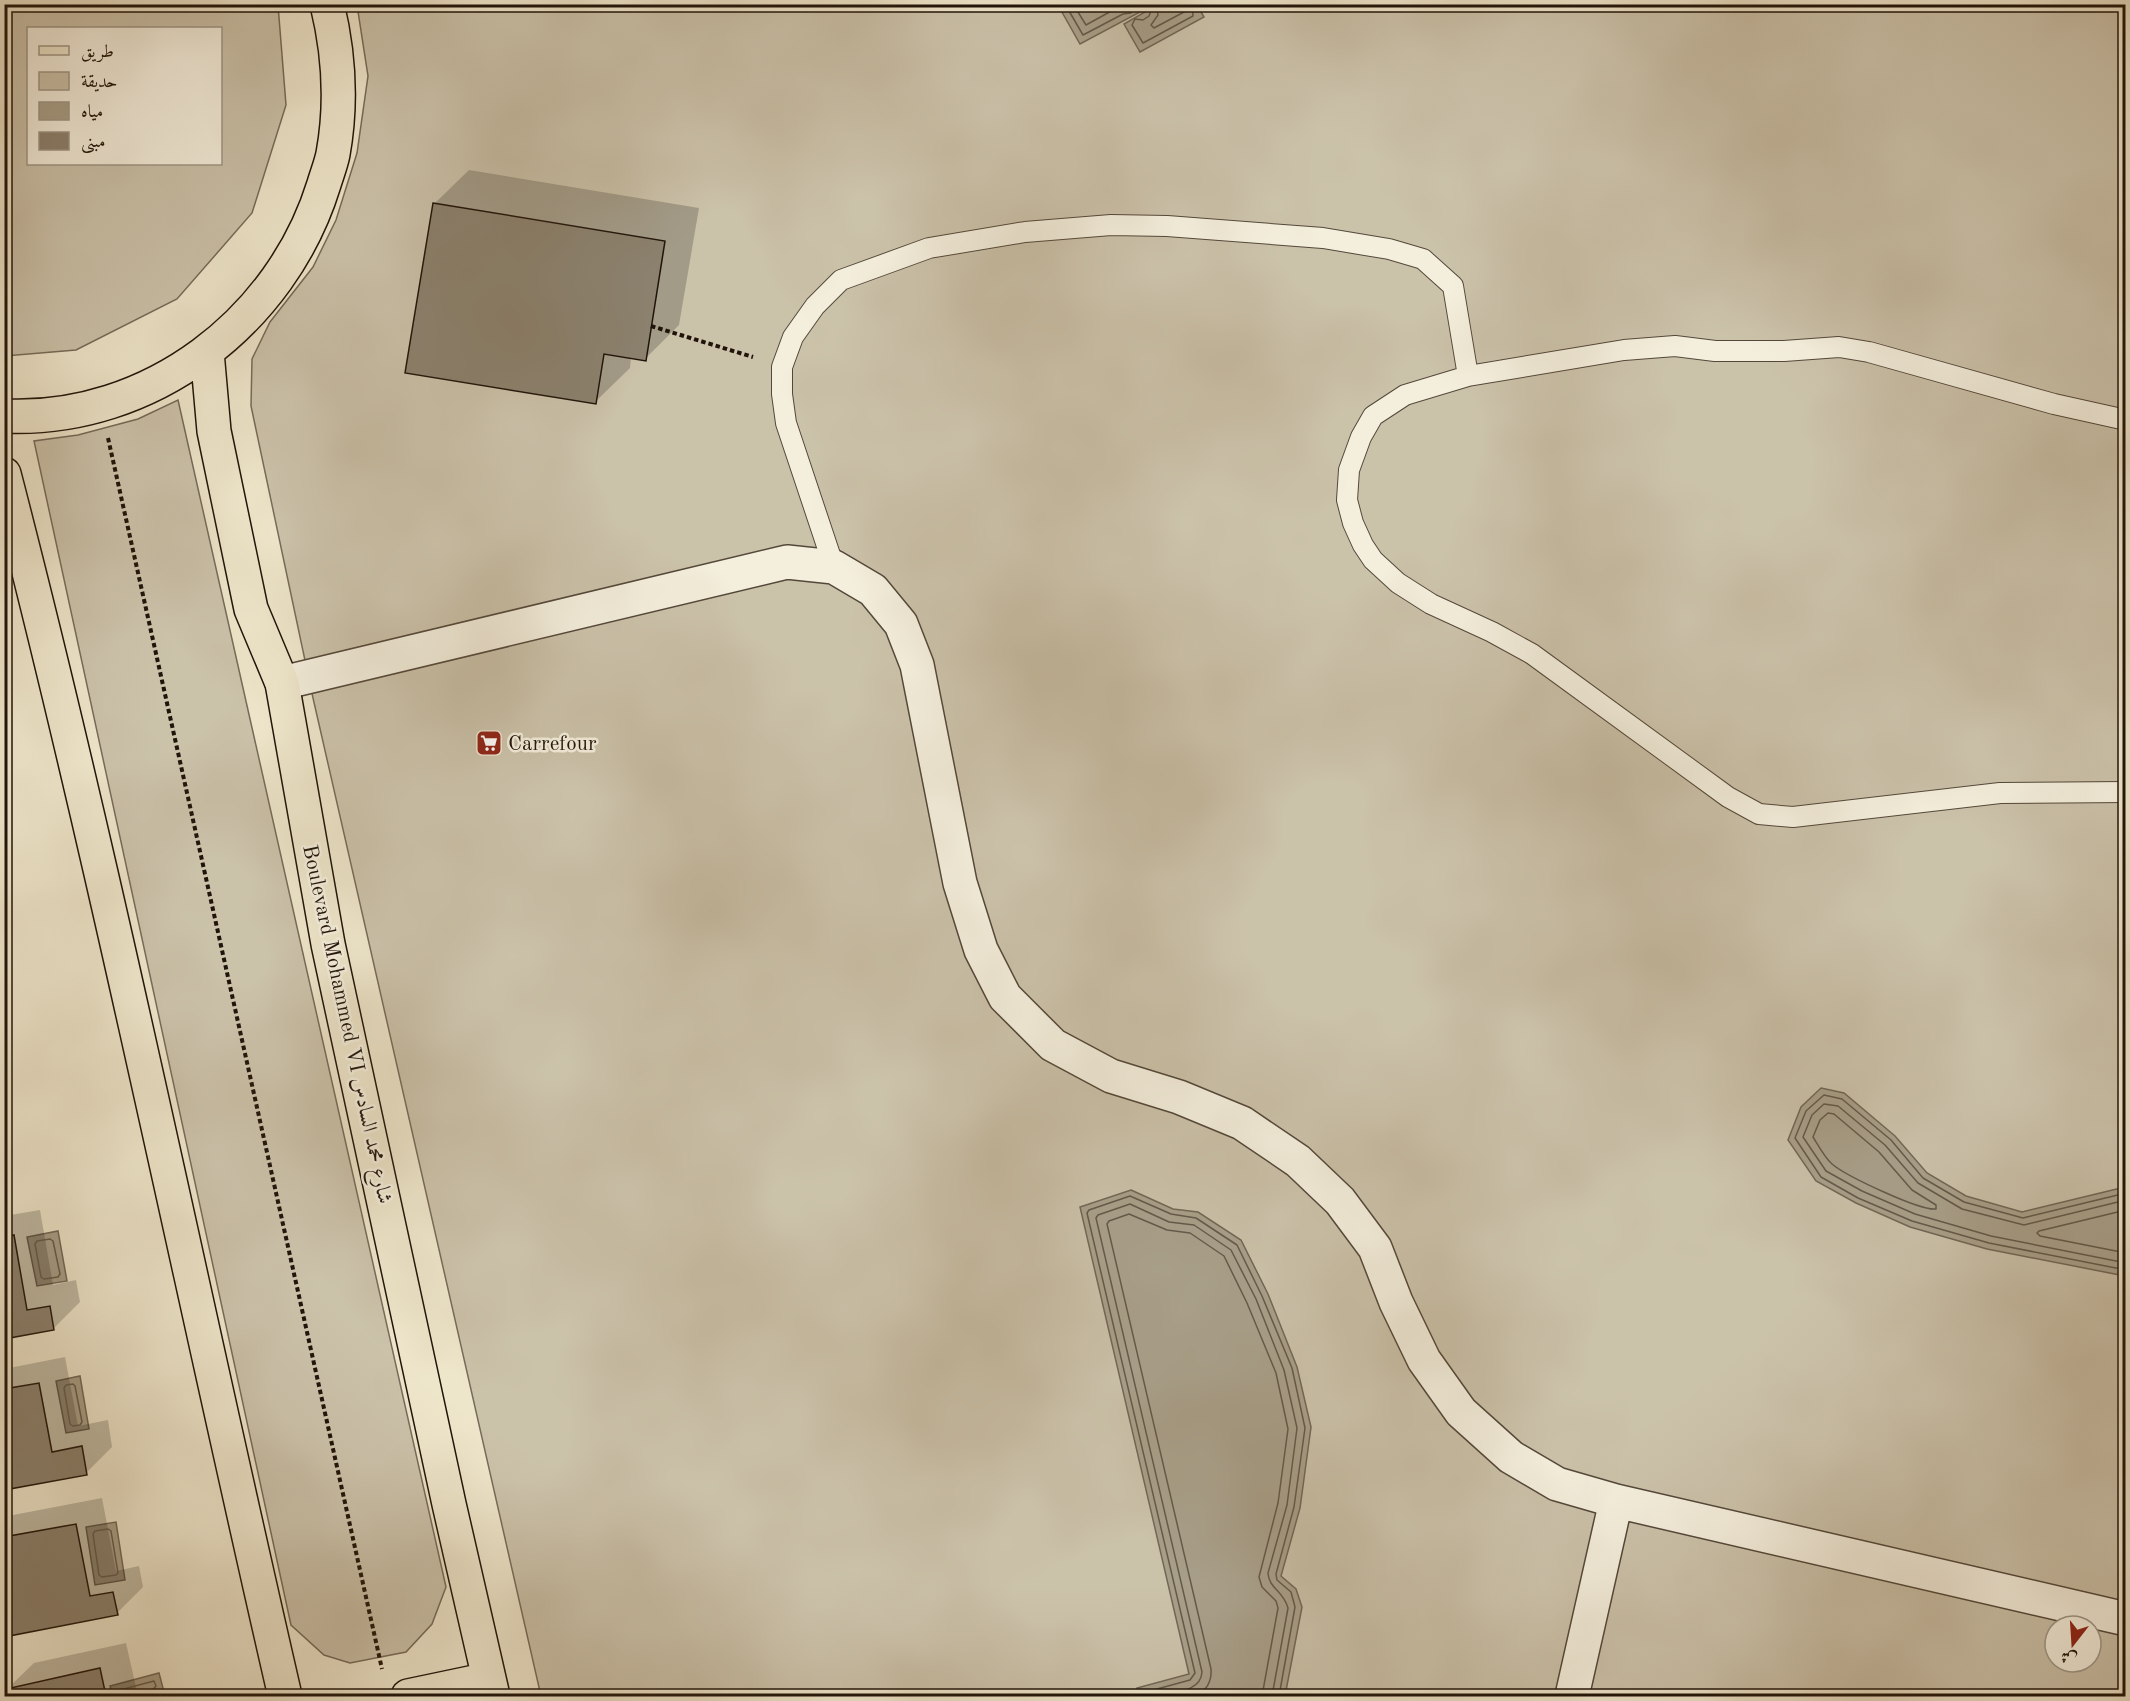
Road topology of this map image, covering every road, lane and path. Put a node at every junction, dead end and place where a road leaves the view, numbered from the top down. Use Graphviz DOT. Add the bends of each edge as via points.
graph roads {
  1 [pos="327,4"];
  2 [pos="651,326"];
  3 [pos="207,352"];
  4 [pos="782,367"];
  5 [pos="1468,376"];
  6 [pos="4,416"];
  7 [pos="2126,420"];
  8 [pos="107,437"];
  9 [pos="4,474"];
  10 [pos="834,567"];
  11 [pos="282,683"];
  12 [pos="2126,792"];
  13 [pos="1616,1502"];
  14 [pos="2126,1619"];
  15 [pos="383,1674"];
  16 [pos="491,1688"];
  17 [pos="285,1696"];
  18 [pos="408,1696"];
  19 [pos="1572,1696"];
  1 -- 3 [label="main road" via="335,36 339,96 333,155 315,212 288,265 252,312"];
  2 -- 4 [label="path"];
  3 -- 6 [label="main road" via="165,378 120,398 71,412"];
  3 -- 11 [label="main road, Boulevard Mohammed VI شارع محمد السادس" via="214,431 251,609"];
  4 -- 5 [label="lane" via="793,337 815,306 841,280 929,248 1025,232 1111,225 1323,238 1423,259 1453,286"];
  4 -- 10 [label="lane" via="786,423"];
  5 -- 7 [label="lane" via="1623,350 1675,346 1715,351 1839,347"];
  5 -- 12 [label="lane" via="1405,395 1373,416 1361,436 1349,470 1347,500 1353,523 1372,560 1431,604 1532,654 1728,797 1759,814 1793,817 2000,793"];
  8 -- 15 [label="path"];
  9 -- 17 [label="main road" via="50,650"];
  10 -- 11 [label="street" via="787,562"];
  10 -- 13 [label="street" via="873,590 901,624 917,665 960,883 981,950 1005,997 1053,1045 1111,1076 1179,1097 1242,1123 1298,1161 1340,1201 1375,1248 1424,1360 1461,1412 1511,1457 1557,1484"];
  11 -- 16 [label="main road, Boulevard Mohammed VI شارع محمد السادس" via="328,944"];
  13 -- 14 [label="street"];
  13 -- 19 [label="street"];
  16 -- 18 [label="main road"];
}
